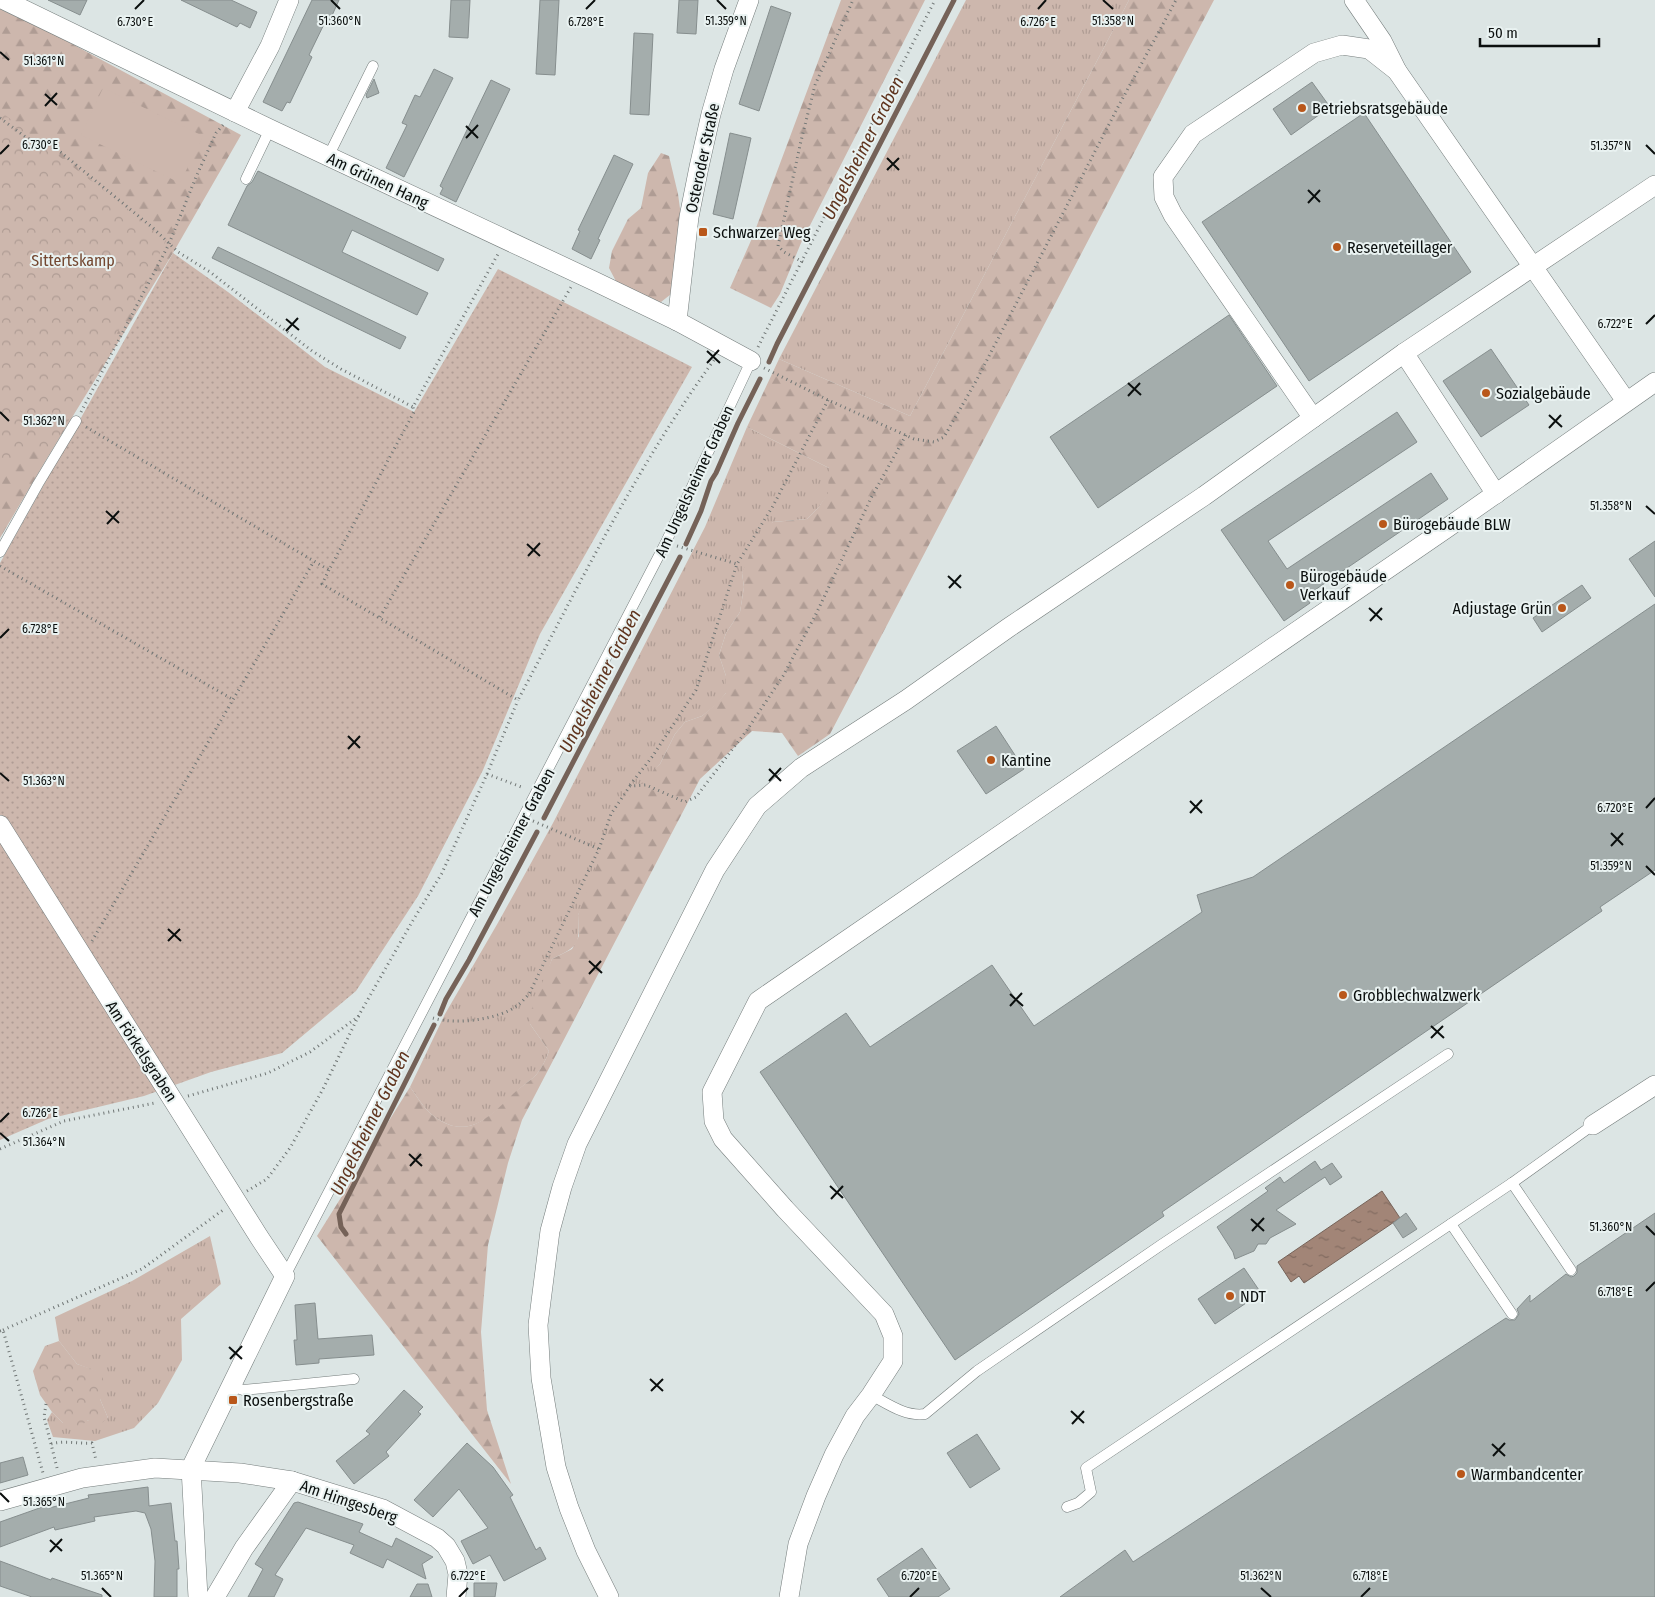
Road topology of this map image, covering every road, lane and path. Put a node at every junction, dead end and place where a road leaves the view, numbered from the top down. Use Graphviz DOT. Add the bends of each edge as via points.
graph roads {
  1 [pos="4,0"];
  2 [pos="289,0"];
  3 [pos="750,0"];
  4 [pos="853,0"];
  5 [pos="935,0"];
  6 [pos="1176,0"];
  7 [pos="1354,0"];
  8 [pos="373,66"];
  9 [pos="1397,71"];
  10 [pos="235,112"];
  11 [pos="0,118"];
  12 [pos="270,129"];
  13 [pos="328,157"];
  14 [pos="246,179"];
  15 [pos="1655,185"];
  16 [pos="506,239"];
  17 [pos="169,244"];
  18 [pos="802,262"];
  19 [pos="1533,266"];
  20 [pos="579,274"];
  21 [pos="677,321"];
  22 [pos="724,346"];
  23 [pos="1404,353"];
  24 [pos="751,361"];
  25 [pos="1655,382"];
  26 [pos="828,400"];
  27 [pos="1626,402"];
  28 [pos="413,407"];
  29 [pos="1313,418"];
  30 [pos="76,421"];
  31 [pos="906,435"];
  32 [pos="1496,494"];
  33 [pos="666,542"];
  34 [pos="0,552"];
  35 [pos="314,561"];
  36 [pos="736,564"];
  37 [pos="0,566"];
  38 [pos="329,570"];
  39 [pos="380,618"];
  40 [pos="234,700"];
  41 [pos="518,700"];
  42 [pos="487,774"];
  43 [pos="630,786"];
  44 [pos="537,793"];
  45 [pos="524,817"];
  46 [pos="0,825"];
  47 [pos="599,849"];
  48 [pos="82,958"];
  49 [pos="421,1014"];
  50 [pos="360,1016"];
  51 [pos="1448,1054"];
  52 [pos="1655,1084"];
  53 [pos="173,1100"];
  54 [pos="1593,1125"];
  55 [pos="0,1149"];
  56 [pos="1512,1183"];
  57 [pos="236,1200"];
  58 [pos="1451,1224"];
  59 [pos="1571,1270"];
  60 [pos="285,1276"];
  61 [pos="1512,1314"];
  62 [pos="1,1330"];
  63 [pos="354,1379"];
  64 [pos="231,1386"];
  65 [pos="872,1395"];
  66 [pos="46,1404"];
  67 [pos="51,1444"];
  68 [pos="191,1468"];
  69 [pos="99,1475"];
  70 [pos="292,1481"];
  71 [pos="55,1485"];
  72 [pos="0,1501"];
  73 [pos="1067,1507"];
  74 [pos="198,1597"];
  75 [pos="215,1597"];
  76 [pos="456,1597"];
  77 [pos="609,1597"];
  78 [pos="788,1597"];
  1 -- 10 [label="street, Am Grünen Hang"];
  2 -- 10 [label="street" via="270,46"];
  3 -- 21 [label="street, Osteroder Straße" via="711,114 689,217"];
  4 -- 18 [label="path" via="815,85 778,246"];
  5 -- 18 [label="path"];
  6 -- 31 [label="path" via="949,429 944,437 934,442"];
  7 -- 9 [label="street" via="1382,41"];
  8 -- 13 [label="lane"];
  9 -- 19 [label="street"];
  9 -- 29 [label="street" via="1369,49 1342,45 1314,53 1193,134 1164,177 1164,197 1173,215"];
  10 -- 12 [label="street, Am Grünen Hang"];
  10 -- 17 [label="path" via="216,133"];
  11 -- 17 [label="path" via="27,138 58,150"];
  12 -- 13 [label="street, Am Grünen Hang"];
  12 -- 14 [label="lane"];
  13 -- 16 [label="street, Am Grünen Hang"];
  15 -- 19 [label="street"];
  16 -- 20 [label="street, Am Grünen Hang"];
  16 -- 28 [label="path"];
  17 -- 28 [label="path" via="312,351"];
  17 -- 30 [label="path"];
  18 -- 24 [label="path"];
  19 -- 23 [label="street"];
  19 -- 27 [label="street"];
  20 -- 21 [label="street, Am Grünen Hang"];
  20 -- 39 [label="path"];
  21 -- 22 [label="street, Am Grünen Hang"];
  22 -- 24 [label="street, Am Grünen Hang"];
  22 -- 41 [label="path" via="690,393 614,520"];
  23 -- 29 [label="street"];
  23 -- 32 [label="street"];
  24 -- 26 [label="path"];
  24 -- 33 [label="lane, Am Ungelsheimer Graben"];
  25 -- 27 [label="street"];
  26 -- 31 [label="path"];
  26 -- 36 [label="path" via="773,506"];
  27 -- 32 [label="street"];
  28 -- 38 [label="path" via="414,412"];
  29 -- 77 [label="street" via="906,700 801,768 757,806 715,870 577,1144 550,1231 538,1325 548,1429 569,1508"];
  30 -- 34 [label="lane"];
  30 -- 35 [label="path"];
  31 -- 43 [label="path" via="871,498 783,676 696,797 685,802 646,784"];
  32 -- 65 [label="street" via="758,1001 712,1092 714,1121 723,1139 884,1314 893,1336 893,1361"];
  33 -- 36 [label="path"];
  33 -- 44 [label="lane, Am Ungelsheimer Graben"];
  35 -- 38 [label="path"];
  35 -- 40 [label="path"];
  36 -- 43 [label="path" via="696,690"];
  37 -- 40 [label="path"];
  38 -- 39 [label="path" via="322,584"];
  39 -- 41 [label="path"];
  40 -- 48 [label="path"];
  41 -- 42 [label="path"];
  42 -- 44 [label="path"];
  42 -- 50 [label="path" via="442,873"];
  43 -- 47 [label="path" via="611,814"];
  44 -- 45 [label="lane, Am Ungelsheimer Graben"];
  45 -- 47 [label="path"];
  45 -- 49 [label="lane, Am Ungelsheimer Graben"];
  46 -- 48 [label="street, Am Förkelsgraben"];
  47 -- 49 [label="path" via="529,994 518,1005 498,1016 465,1021 440,1020"];
  48 -- 53 [label="street, Am Förkelsgraben"];
  49 -- 60 [label="lane, Am Ungelsheimer Graben"];
  50 -- 53 [label="path" via="310,1052 268,1074"];
  50 -- 57 [label="path" via="290,1148 267,1179"];
  51 -- 65 [label="lane" via="977,1371 925,1414 909,1414"];
  52 -- 54 [label="street"];
  53 -- 55 [label="path" via="64,1121"];
  53 -- 57 [label="street, Am Förkelsgraben"];
  54 -- 56 [label="lane"];
  56 -- 58 [label="lane"];
  56 -- 59 [label="lane"];
  57 -- 60 [label="street, Am Förkelsgraben"];
  57 -- 62 [label="path" via="142,1269"];
  58 -- 61 [label="lane"];
  58 -- 73 [label="lane" via="1086,1468 1090,1492 1078,1503"];
  60 -- 64 [label="street, Am Ungelsheimer Graben"];
  62 -- 71 [label="path"];
  63 -- 64 [label="lane" via="243,1390"];
  64 -- 68 [label="street, Am Ungelsheimer Graben"];
  65 -- 78 [label="street" via="834,1455 816,1496 798,1544"];
  66 -- 67 [label="path" via="44,1417"];
  67 -- 69 [label="path" via="61,1441 92,1443"];
  67 -- 71 [label="path"];
  68 -- 69 [label="street, Am Himgesberg" via="155,1468"];
  68 -- 70 [label="street, Am Himgesberg"];
  68 -- 74 [label="street"];
  69 -- 71 [label="street, Am Himgesberg"];
  70 -- 75 [label="street" via="244,1548"];
  70 -- 76 [label="street, Am Himgesberg" via="383,1509 437,1538 455,1561 458,1574"];
  71 -- 72 [label="street, Am Himgesberg"];
}
